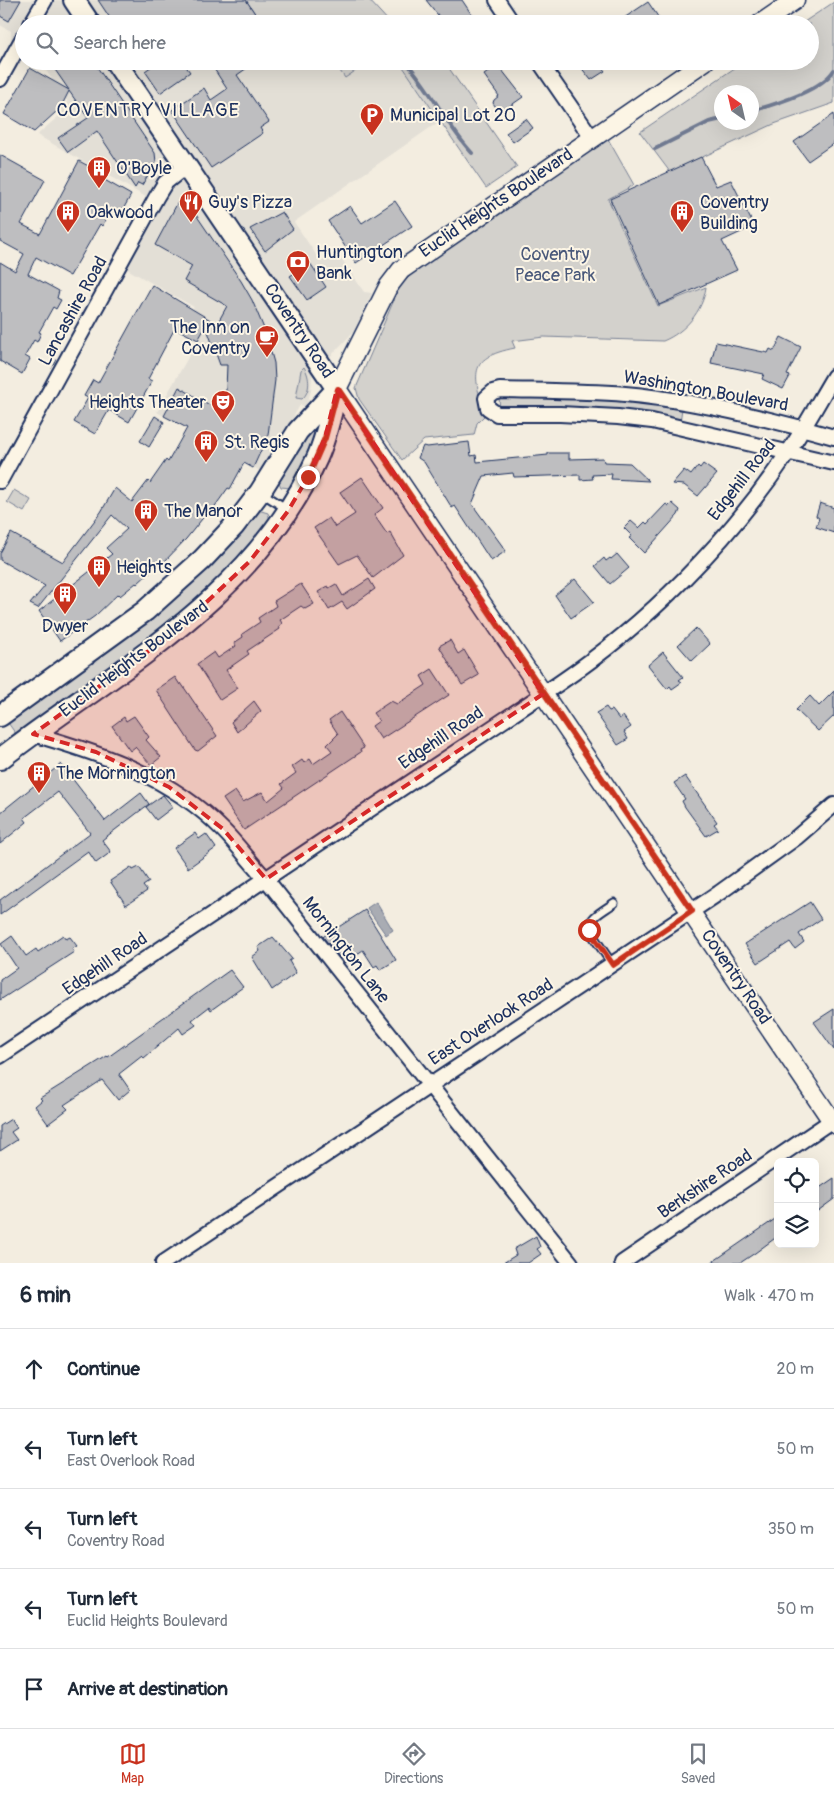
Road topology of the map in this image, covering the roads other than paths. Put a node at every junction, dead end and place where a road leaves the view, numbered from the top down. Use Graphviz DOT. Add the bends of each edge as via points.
graph roads {
  1 [pos="45,0"];
  2 [pos="74,0"];
  3 [pos="497,0"];
  4 [pos="795,0"];
  5 [pos="36,15"];
  6 [pos="84,15"];
  7 [pos="507,15"];
  8 [pos="773,15"];
  9 [pos="15,52"];
  10 [pos="121,70"];
  11 [pos="545,70"];
  12 [pos="692,70"];
  13 [pos="0,78"];
  14 [pos="592,138"];
  15 [pos="186,166"];
  16 [pos="834,376"];
  17 [pos="338,389"];
  18 [pos="802,428"];
  19 [pos="834,437"];
  20 [pos="789,451"];
  21 [pos="834,463"];
  22 [pos="0,481"];
  23 [pos="260,492"];
  24 [pos="289,510"];
  25 [pos="543,694"];
  26 [pos="0,716"];
  27 [pos="33,734"];
  28 [pos="1,756"];
  29 [pos="834,805"];
  30 [pos="266,879"];
  31 [pos="614,903"];
  32 [pos="692,911"];
  33 [pos="613,965"];
  34 [pos="0,1056"];
  35 [pos="429,1086"];
  36 [pos="833,1121"];
  37 [pos="163,1263"];
  38 [pos="571,1263"];
  39 [pos="622,1263"];
  1 -- 5 [label="street"];
  2 -- 6 [label="main road"];
  3 -- 7 [label="street"];
  4 -- 8 [label="street"];
  9 -- 13 [label="street"];
  10 -- 15 [label="main road, Coventry Road"];
  11 -- 14 [label="street"];
  12 -- 14 [label="street, Euclid Heights Boulevard"];
  14 -- 17 [label="street, Euclid Heights Boulevard" via="401,270 388,287"];
  15 -- 17 [label="main road, Coventry Road"];
  15 -- 22 [label="street, Lancashire Road" via="165,183"];
  16 -- 18 [label="street, Edgehill Road"];
  17 -- 23 [label="main road, Euclid Heights Boulevard" via="298,431"];
  17 -- 24 [label="main road, Euclid Heights Boulevard" via="318,457"];
  17 -- 25 [label="street, Coventry Road"];
  18 -- 19 [label="street, Washington Boulevard"];
  18 -- 20 [label="street, Edgehill Road"];
  18 -- 20 [label="street, Washington Boulevard" via="625,394 500,390 486,398 488,408 497,414 618,416"];
  20 -- 21 [label="street, Washington Boulevard"];
  20 -- 25 [label="street, Edgehill Road" via="746,509 694,569 636,623"];
  23 -- 24 [label="lane"];
  23 -- 26 [label="main road, Euclid Heights Boulevard" via="229,532 178,583 129,623"];
  24 -- 27 [label="main road, Euclid Heights Boulevard" via="250,561 193,617"];
  25 -- 30 [label="street, Edgehill Road"];
  25 -- 32 [label="street, Coventry Road"];
  27 -- 28 [label="main road, Euclid Heights Boulevard"];
  27 -- 30 [label="street, Mornington Lane" via="96,752 169,788 223,829"];
  29 -- 32 [label="street, East Overlook Road" via="797,837"];
  30 -- 34 [label="street, Edgehill Road"];
  30 -- 35 [label="street, Mornington Lane"];
  31 -- 33 [label="lane" via="591,919 588,925"];
  32 -- 33 [label="street, East Overlook Road"];
  32 -- 36 [label="street, Coventry Road"];
  33 -- 35 [label="street, East Overlook Road"];
  35 -- 37 [label="street, East Overlook Road"];
  35 -- 38 [label="street, Mornington Lane"];
  36 -- 39 [label="street, Berkshire Road"];
}
